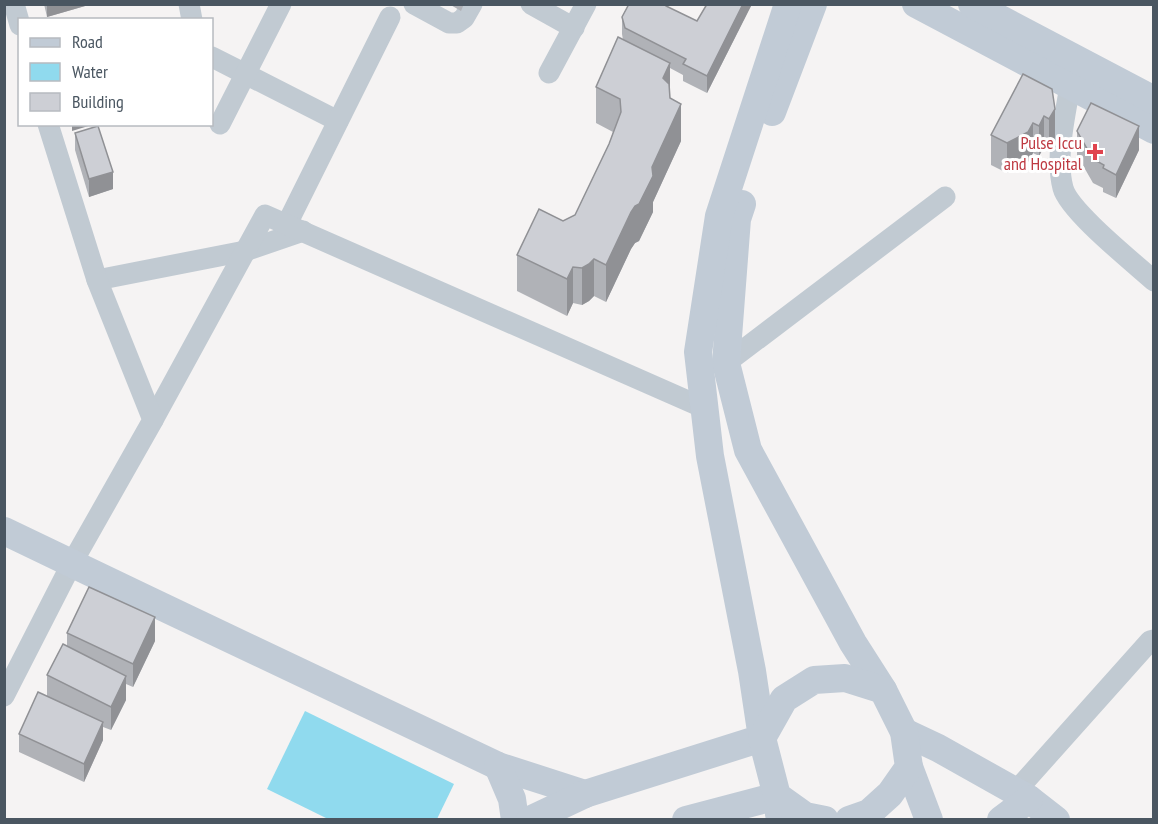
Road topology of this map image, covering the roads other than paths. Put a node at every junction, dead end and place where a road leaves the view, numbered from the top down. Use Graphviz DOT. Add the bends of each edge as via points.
graph roads {
  1 [pos="281,4"];
  2 [pos="414,4"];
  3 [pos="472,4"];
  4 [pos="531,4"];
  5 [pos="586,4"];
  6 [pos="788,4"];
  7 [pos="813,4"];
  8 [pos="916,4"];
  9 [pos="972,4"];
  10 [pos="390,17"];
  11 [pos="574,28"];
  12 [pos="213,58"];
  13 [pos="549,73"];
  14 [pos="246,74"];
  15 [pos="1070,86"];
  16 [pos="1154,100"];
  17 [pos="338,121"];
  18 [pos="220,124"];
  19 [pos="49,126"];
  20 [pos="1154,130"];
  21 [pos="945,197"];
  22 [pos="295,228"];
  23 [pos="246,251"];
  24 [pos="97,280"];
  25 [pos="1154,281"];
  26 [pos="726,363"];
  27 [pos="704,408"];
  28 [pos="153,420"];
  29 [pos="4,531"];
  30 [pos="72,563"];
  31 [pos="1154,640"];
  32 [pos="883,690"];
  33 [pos="4,696"];
  34 [pos="904,732"];
  35 [pos="762,738"];
  36 [pos="498,766"];
  37 [pos="909,767"];
  38 [pos="585,794"];
  39 [pos="1022,795"];
  40 [pos="778,808"];
  41 [pos="515,819"];
  42 [pos="530,819"];
  43 [pos="686,819"];
  44 [pos="825,819"];
  45 [pos="849,819"];
  46 [pos="929,819"];
  47 [pos="1001,819"];
  48 [pos="1056,819"];
  1 -- 14 [label="street"];
  2 -- 3 [label="street" via="458,23"];
  4 -- 11 [label="street"];
  5 -- 11 [label="street"];
  6 -- 27 [label="main road" via="719,216 698,352"];
  7 -- 26 [label="main road" via="737,219"];
  8 -- 15 [label="main road"];
  9 -- 16 [label="main road"];
  10 -- 17 [label="street"];
  11 -- 13 [label="street"];
  12 -- 14 [label="street"];
  14 -- 17 [label="street"];
  14 -- 18 [label="street"];
  15 -- 20 [label="main road"];
  15 -- 25 [label="street" via="1060,153 1063,189 1080,214"];
  17 -- 22 [label="street"];
  19 -- 24 [label="street"];
  21 -- 26 [label="street"];
  22 -- 23 [label="street"];
  22 -- 27 [label="street"];
  23 -- 24 [label="street"];
  23 -- 28 [label="street"];
  24 -- 28 [label="street"];
  26 -- 32 [label="main road" via="748,450"];
  27 -- 35 [label="main road"];
  28 -- 30 [label="street"];
  29 -- 30 [label="main road"];
  30 -- 33 [label="street"];
  30 -- 36 [label="main road"];
  31 -- 39 [label="street"];
  32 -- 34 [label="main road"];
  32 -- 35 [label="main road" via="845,678 814,680 783,699"];
  34 -- 37 [label="main road"];
  34 -- 39 [label="main road"];
  35 -- 38 [label="main road"];
  35 -- 40 [label="main road"];
  36 -- 38 [label="main road"];
  36 -- 41 [label="main road" via="512,799"];
  37 -- 45 [label="main road" via="890,794 869,813"];
  37 -- 46 [label="main road"];
  38 -- 42 [label="main road"];
  39 -- 47 [label="main road"];
  39 -- 48 [label="main road"];
  40 -- 43 [label="main road"];
  40 -- 44 [label="main road"];
}
